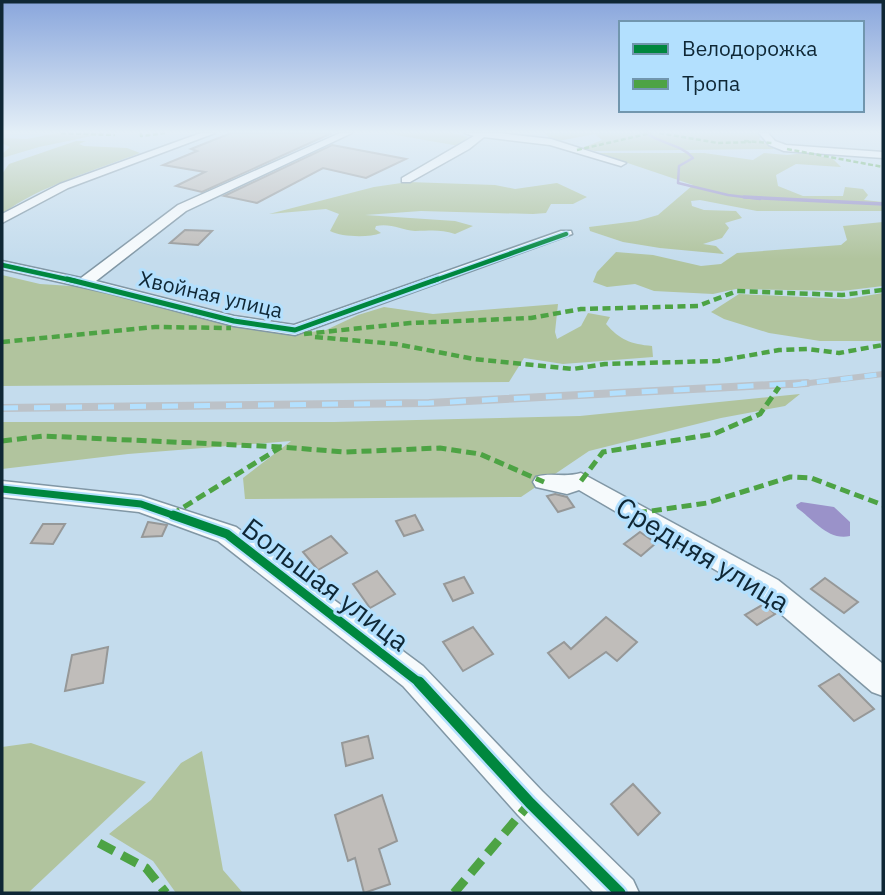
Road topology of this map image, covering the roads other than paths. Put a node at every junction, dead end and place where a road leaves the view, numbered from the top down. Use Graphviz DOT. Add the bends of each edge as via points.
graph roads {
  1 [pos="95,175"];
  2 [pos="256,175"];
  3 [pos="416,175"];
  4 [pos="407,180"];
  5 [pos="2,219"];
  6 [pos="566,234"];
  7 [pos="2,265"];
  8 [pos="84,283"];
  9 [pos="544,482"];
  10 [pos="2,489"];
  11 [pos="883,682"];
  12 [pos="620,893"];
  1 -- 5 [label="street"];
  2 -- 8 [label="street" via="182,208"];
  3 -- 4 [label="street"];
  6 -- 8 [label="street, Хвойная улица" via="295,330 234,321"];
  7 -- 8 [label="street, Хвойная улица"];
  9 -- 11 [label="street, Средняя улица" via="567,486 581,481 769,588"];
  10 -- 12 [label="street, Большая улица" via="141,504 227,534 413,676"];
}
